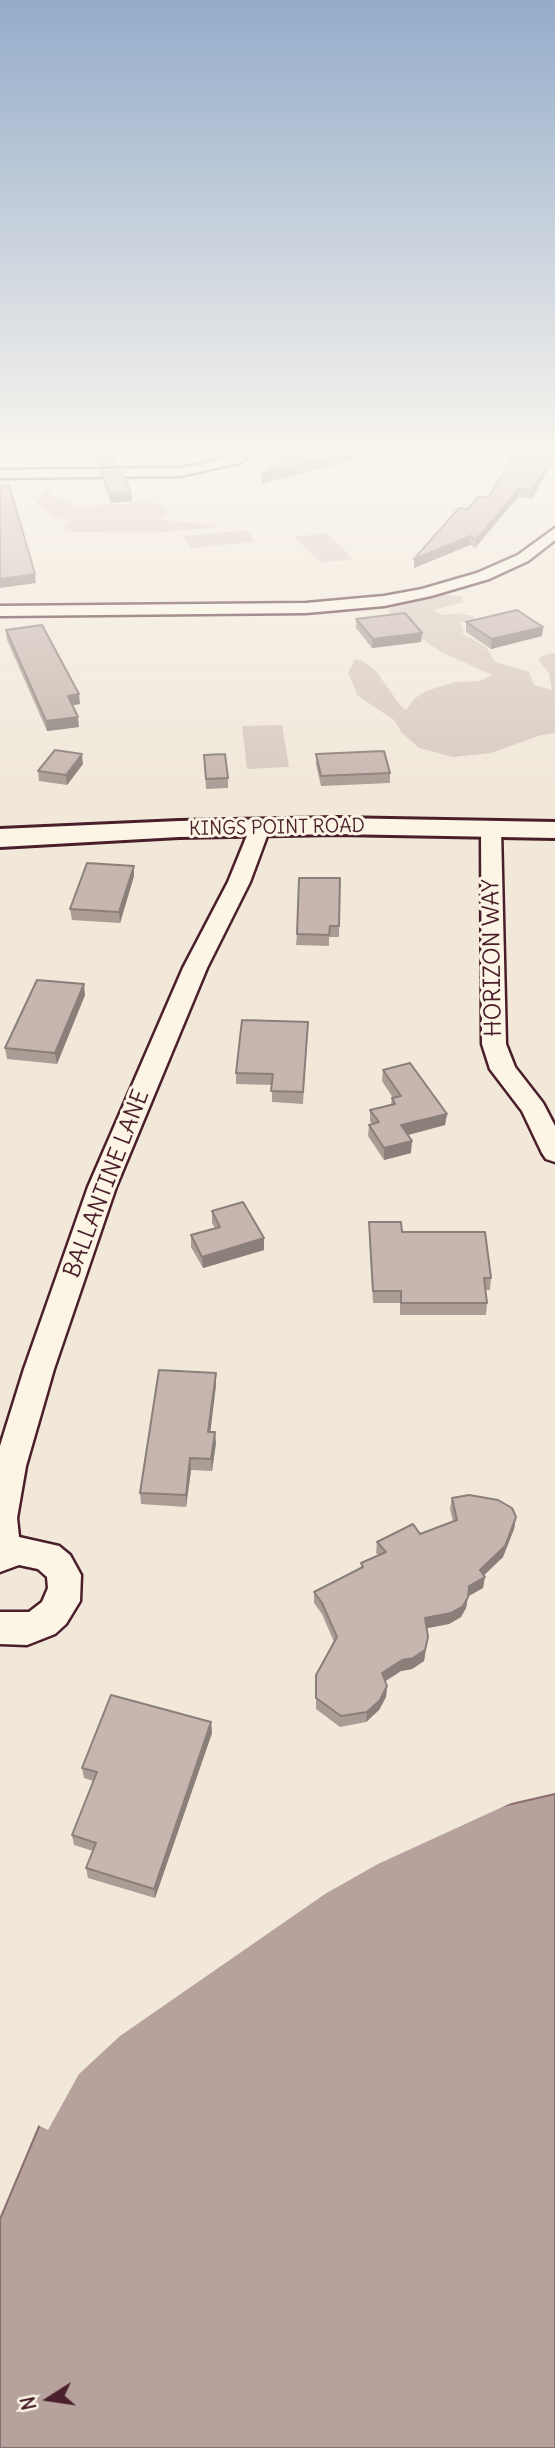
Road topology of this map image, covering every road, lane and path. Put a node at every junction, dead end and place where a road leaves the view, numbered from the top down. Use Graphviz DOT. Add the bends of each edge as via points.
graph roads {
  1 [pos="509,564"];
  2 [pos="0,611"];
  3 [pos="260,828"];
  4 [pos="491,829"];
  5 [pos="555,830"];
  6 [pos="0,838"];
  7 [pos="555,1153"];
  8 [pos="2,1556"];
  9 [pos="0,1628"];
  1 -- 2 [label="street" via="425,593 384,601 306,608"];
  3 -- 4 [label="main road, KINGS POINT ROAD"];
  3 -- 6 [label="main road, KINGS POINT ROAD"];
  3 -- 8 [label="street, BALLANTINE LANE" via="93,1213 10,1466 0,1518"];
  4 -- 5 [label="main road, KINGS POINT ROAD"];
  4 -- 7 [label="street, HORIZON WAY" via="494,1044 503,1069 534,1109"];
  8 -- 9 [label="street, BALLANTINE LANE" via="19,1551 47,1556 58,1564 65,1588 62,1601 42,1623 27,1629"];
}
